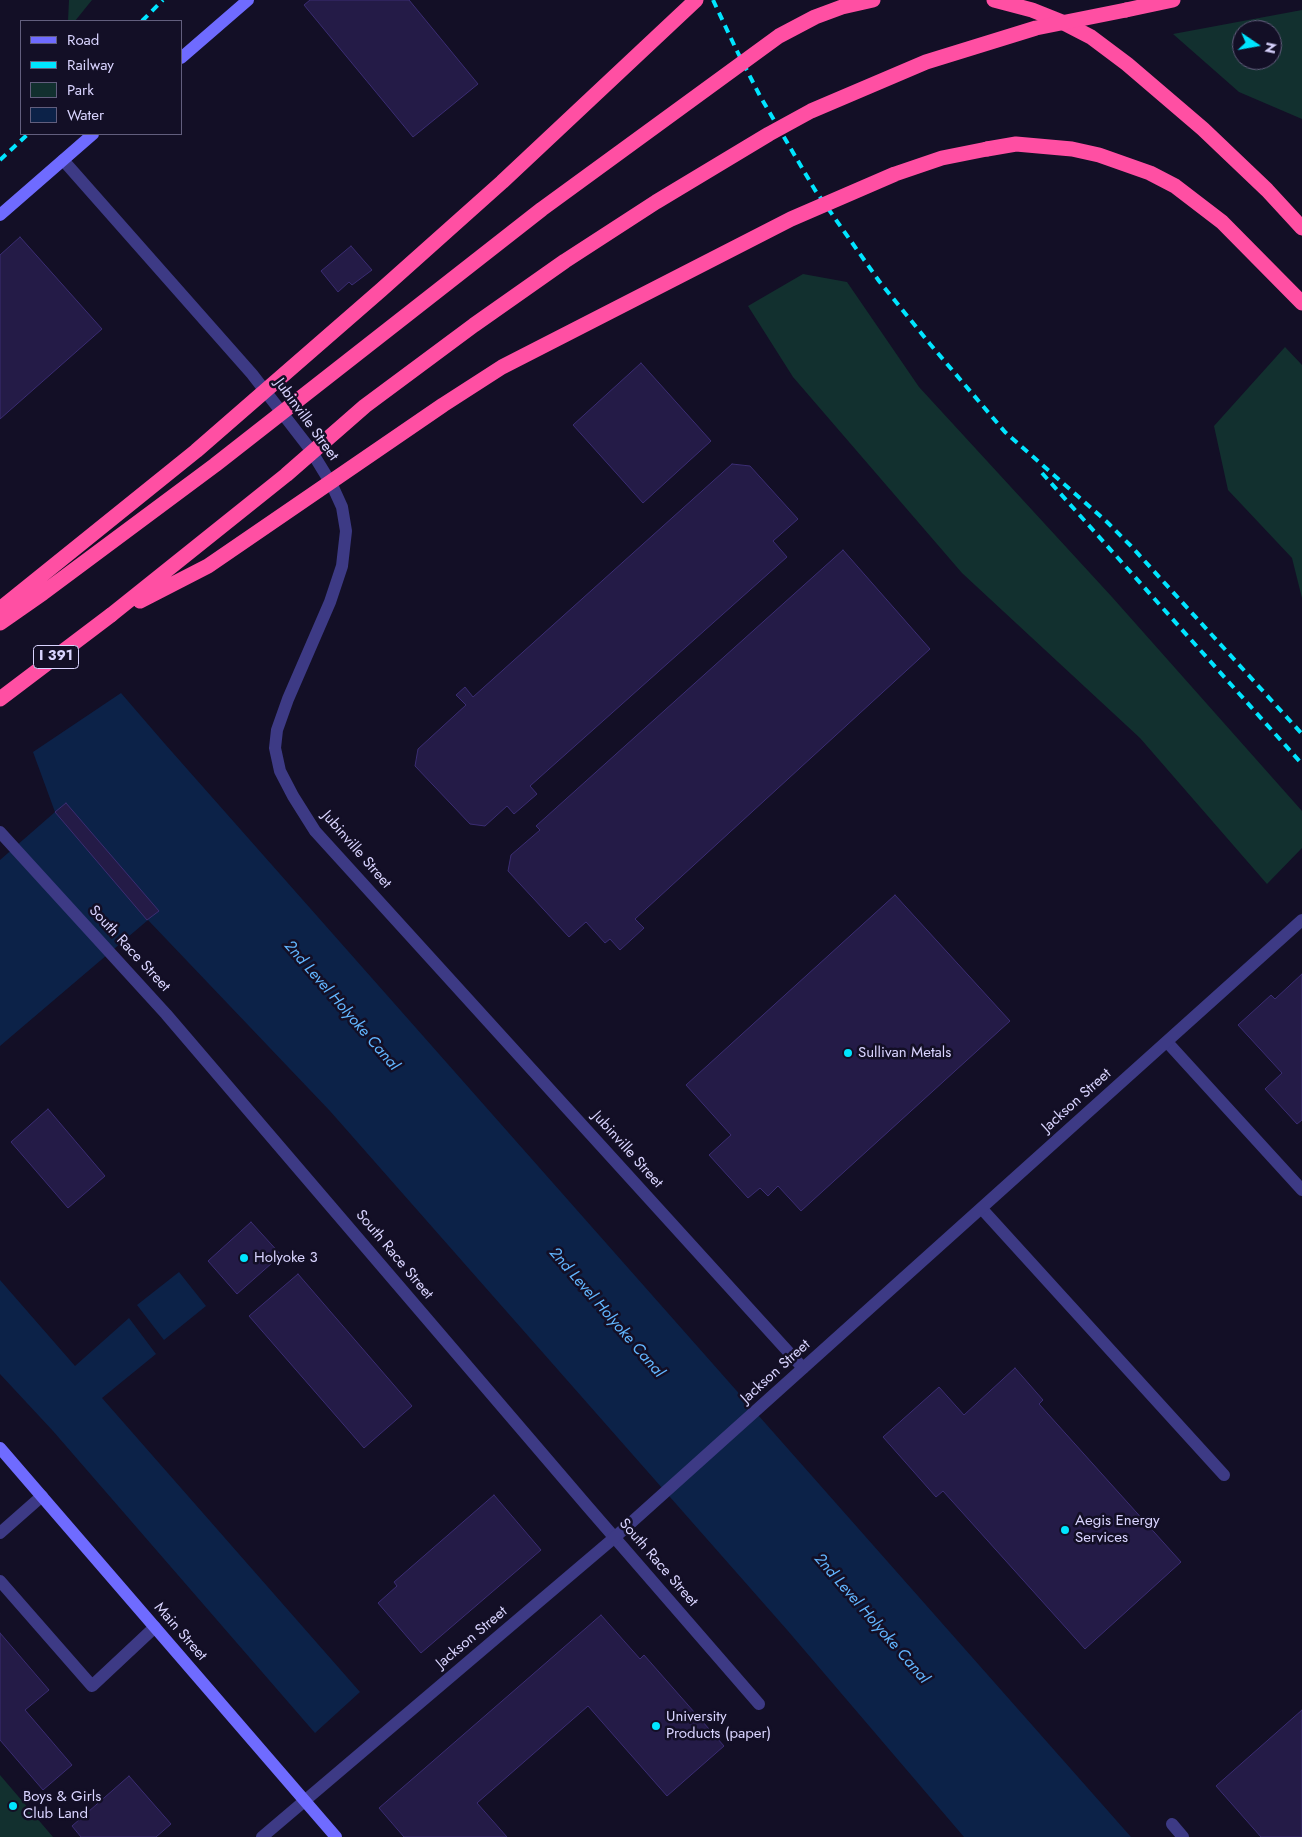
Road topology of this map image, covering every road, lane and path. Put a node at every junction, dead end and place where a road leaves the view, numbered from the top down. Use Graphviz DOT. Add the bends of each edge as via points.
graph roads {
  1 [pos="248,0"];
  2 [pos="696,0"];
  3 [pos="873,0"];
  4 [pos="994,0"];
  5 [pos="1173,0"];
  6 [pos="182,57"];
  7 [pos="92,135"];
  8 [pos="63,160"];
  9 [pos="0,215"];
  10 [pos="1302,228"];
  11 [pos="1302,303"];
  12 [pos="0,609"];
  13 [pos="111,615"];
  14 [pos="0,622"];
  15 [pos="0,699"];
  16 [pos="0,832"];
  17 [pos="1302,920"];
  18 [pos="1167,1042"];
  19 [pos="1302,1190"];
  20 [pos="982,1209"];
  21 [pos="804,1368"];
  22 [pos="0,1448"];
  23 [pos="1224,1475"];
  24 [pos="42,1496"];
  25 [pos="0,1534"];
  26 [pos="614,1538"];
  27 [pos="0,1581"];
  28 [pos="155,1627"];
  29 [pos="759,1704"];
  30 [pos="305,1802"];
  31 [pos="1172,1824"];
  32 [pos="262,1837"];
  33 [pos="336,1837"];
  34 [pos="1184,1837"];
  1 -- 6 [label="main road"];
  2 -- 12 [label="highway, bridge" via="510,176 381,290 196,451"];
  3 -- 14 [label="highway, bridge" via="842,7 779,36 542,209 215,465 44,593"];
  4 -- 10 [label="highway" via="1032,10 1091,37 1203,129"];
  5 -- 13 [label="highway, bridge" via="1036,28 926,62 811,111 770,134 656,202 466,330 365,406 286,475"];
  7 -- 8 [label="main road"];
  8 -- 9 [label="main road"];
  8 -- 21 [label="street, Jubinville Street" via="252,374 310,449 342,507 346,531 342,566 277,730 275,748 280,771 293,796 315,831"];
  11 -- 13 [label="highway, bridge" via="1222,222 1175,186 1150,174 1099,155 1016,144 942,158 895,174 791,219 502,368 208,566"];
  13 -- 15 [label="highway, I 391"];
  16 -- 26 [label="street, South Race Street" via="166,1014"];
  17 -- 18 [label="street, Jackson Street"];
  18 -- 19 [label="street"];
  18 -- 20 [label="street, Jackson Street"];
  20 -- 21 [label="street, Jackson Street"];
  20 -- 23 [label="street"];
  21 -- 26 [label="street, Jackson Street"];
  22 -- 24 [label="main road, Main Street"];
  24 -- 25 [label="street"];
  24 -- 28 [label="main road, Main Street"];
  26 -- 29 [label="street, South Race Street"];
  26 -- 30 [label="street, Jackson Street"];
  27 -- 28 [label="street" via="92,1686"];
  28 -- 30 [label="main road, Main Street"];
  30 -- 32 [label="street, Jackson Street"];
  30 -- 33 [label="main road, Main Street"];
  31 -- 34 [label="street"];
}
